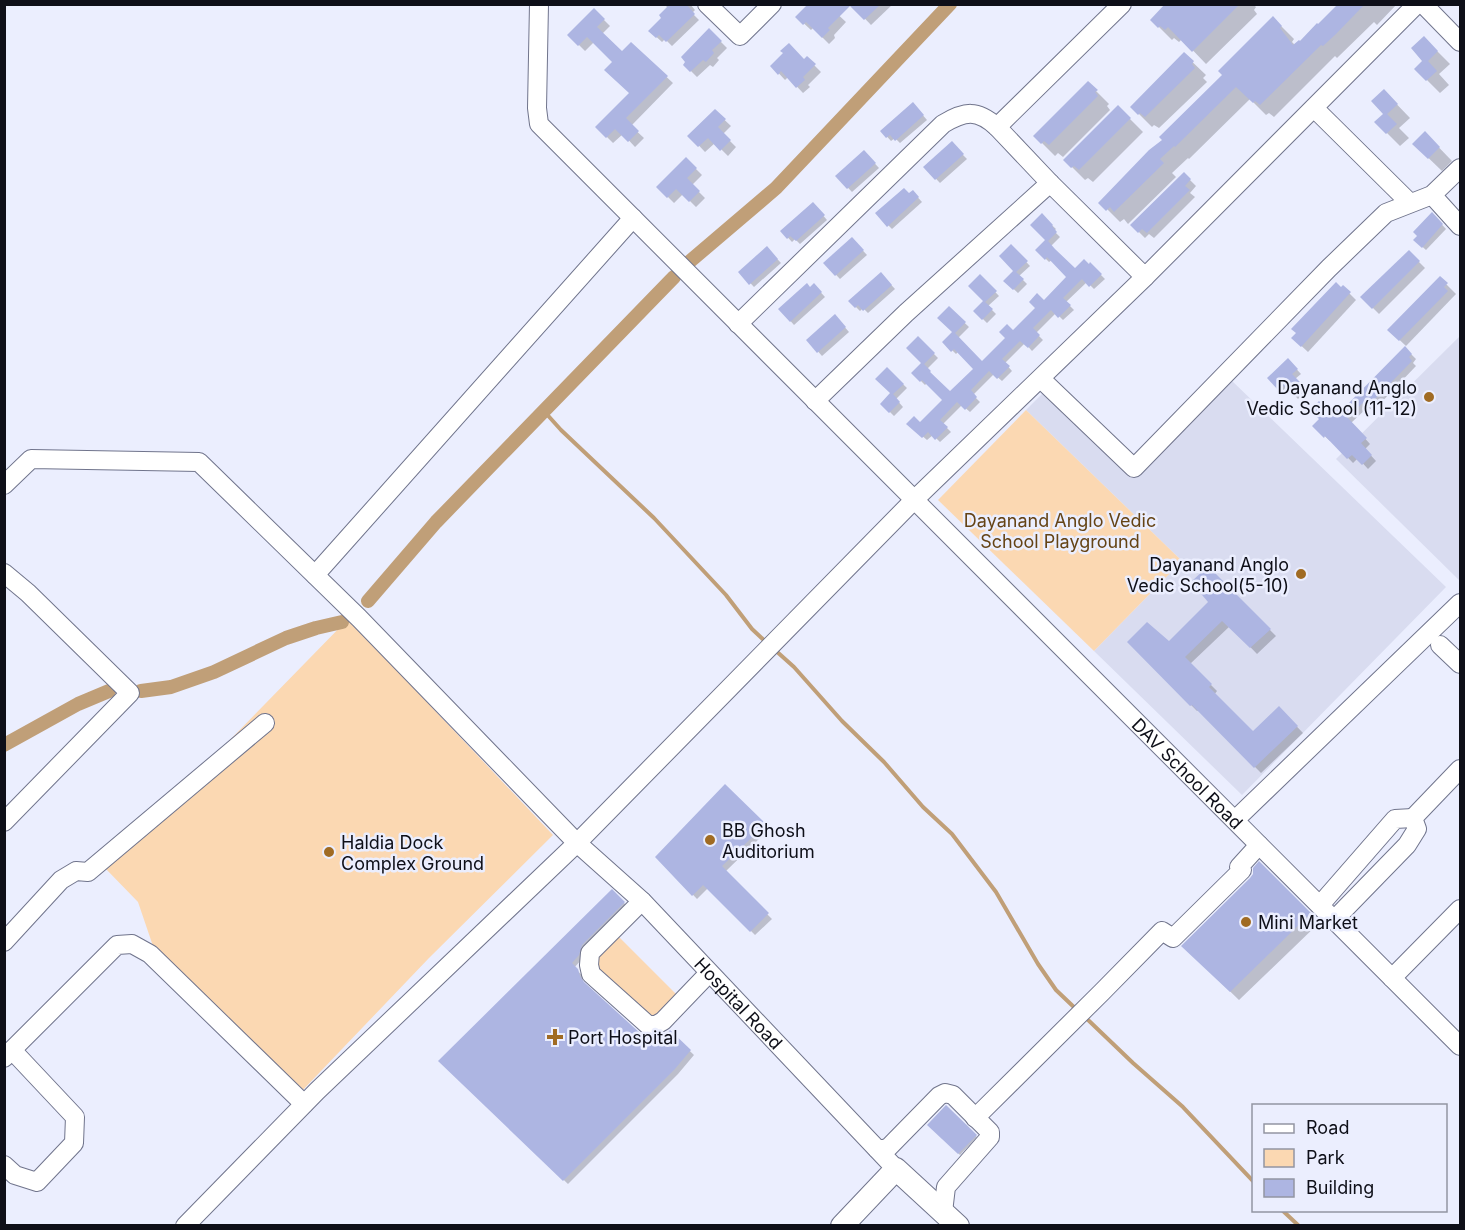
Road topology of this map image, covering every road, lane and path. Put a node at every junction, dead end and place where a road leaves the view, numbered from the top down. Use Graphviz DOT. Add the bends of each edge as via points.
graph roads {
  1 [pos="539,4"];
  2 [pos="707,4"];
  3 [pos="772,4"];
  4 [pos="1122,4"];
  5 [pos="1417,4"];
  6 [pos="1423,4"];
  7 [pos="1461,42"];
  8 [pos="1314,108"];
  9 [pos="997,127"];
  10 [pos="1461,168"];
  11 [pos="1050,183"];
  12 [pos="1432,195"];
  13 [pos="1410,203"];
  14 [pos="633,218"];
  15 [pos="1461,226"];
  16 [pos="1145,277"];
  17 [pos="738,324"];
  18 [pos="1041,379"];
  19 [pos="815,401"];
  20 [pos="4,485"];
  21 [pos="914,500"];
  22 [pos="4,573"];
  23 [pos="315,575"];
  24 [pos="1461,603"];
  25 [pos="1440,645"];
  26 [pos="1461,664"];
  27 [pos="265,723"];
  28 [pos="1461,769"];
  29 [pos="1413,818"];
  30 [pos="1235,820"];
  31 [pos="4,822"];
  32 [pos="578,843"];
  33 [pos="1259,845"];
  34 [pos="642,901"];
  35 [pos="1320,905"];
  36 [pos="1461,909"];
  37 [pos="1334,920"];
  38 [pos="4,942"];
  39 [pos="709,973"];
  40 [pos="1392,978"];
  41 [pos="1461,1046"];
  42 [pos="8,1054"];
  43 [pos="304,1104"];
  44 [pos="975,1118"];
  45 [pos="877,1149"];
  46 [pos="4,1165"];
  47 [pos="896,1169"];
  48 [pos="950,1219"];
  49 [pos="185,1226"];
  50 [pos="842,1226"];
  1 -- 14 [label="street, DAV School Road" via="540,124"];
  2 -- 3 [label="street" via="740,36"];
  4 -- 9 [label="street"];
  5 -- 8 [label="street"];
  6 -- 7 [label="street"];
  8 -- 13 [label="street"];
  8 -- 16 [label="street"];
  9 -- 11 [label="street"];
  9 -- 17 [label="street" via="989,119 968,112 943,124"];
  10 -- 12 [label="street"];
  11 -- 16 [label="street"];
  11 -- 19 [label="street"];
  12 -- 13 [label="street"];
  12 -- 15 [label="street"];
  13 -- 18 [label="street" via="1386,213 1134,468"];
  14 -- 17 [label="street, DAV School Road"];
  14 -- 23 [label="street"];
  16 -- 18 [label="street"];
  17 -- 19 [label="street, DAV School Road"];
  18 -- 21 [label="street"];
  19 -- 21 [label="street, DAV School Road"];
  20 -- 23 [label="street, Hospital Road" via="31,459 199,462"];
  21 -- 30 [label="street, DAV School Road"];
  21 -- 32 [label="street"];
  22 -- 31 [label="street" via="130,693"];
  23 -- 32 [label="street, Hospital Road"];
  24 -- 30 [label="street"];
  25 -- 26 [label="street"];
  27 -- 38 [label="street" via="88,872 75,871 61,880"];
  28 -- 29 [label="street"];
  29 -- 35 [label="street" via="1395,819"];
  29 -- 37 [label="street" via="1417,829 1407,845"];
  30 -- 33 [label="street, DAV School Road"];
  32 -- 34 [label="street, Hospital Road"];
  32 -- 43 [label="street"];
  33 -- 35 [label="street, DAV School Road"];
  33 -- 44 [label="street" via="1239,867 1242,870 1173,938 1162,930"];
  34 -- 39 [label="street, Hospital Road"];
  34 -- 39 [label="street" via="590,952 591,974 648,1025 656,1025"];
  35 -- 37 [label="street, DAV School Road"];
  36 -- 40 [label="street"];
  37 -- 40 [label="street, DAV School Road"];
  39 -- 45 [label="street, Hospital Road"];
  40 -- 41 [label="street, DAV School Road"];
  42 -- 43 [label="street" via="117,945 132,944 150,954"];
  42 -- 46 [label="street" via="75,1118 74,1143 37,1182 15,1175"];
  43 -- 49 [label="street"];
  44 -- 45 [label="street" via="953,1095 945,1093 889,1147"];
  44 -- 48 [label="street" via="990,1132 990,1137 946,1187"];
  45 -- 47 [label="street, Hospital Road"];
  47 -- 48 [label="main road"];
  47 -- 50 [label="main road"];
}
